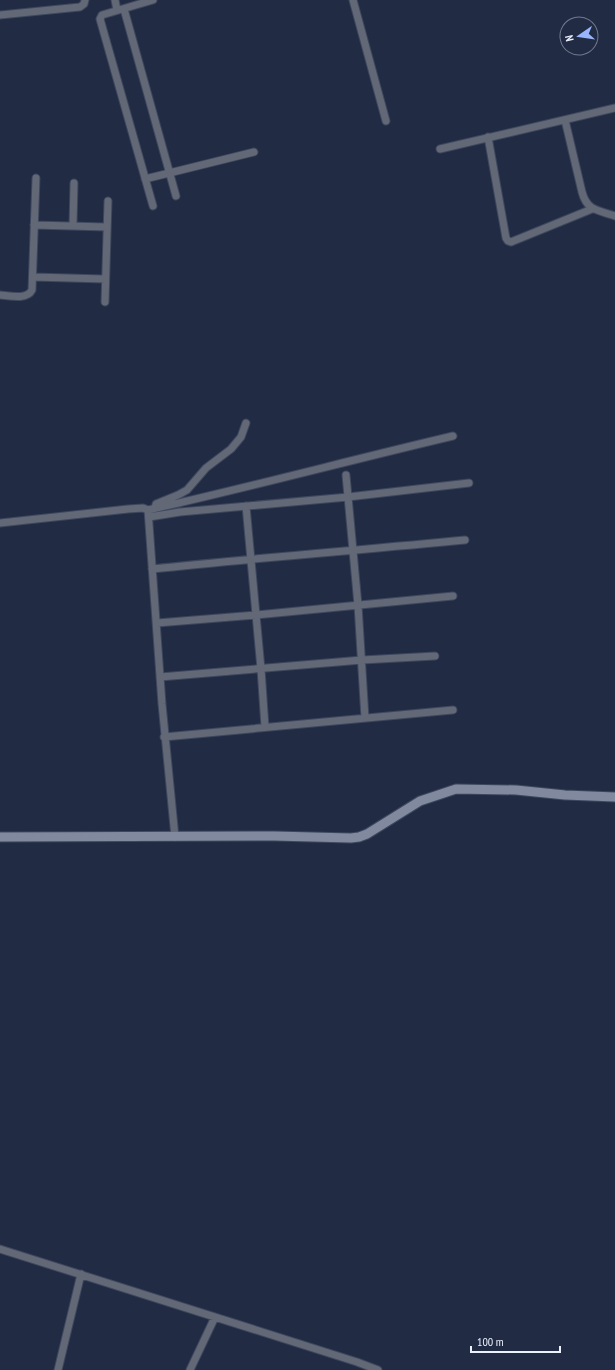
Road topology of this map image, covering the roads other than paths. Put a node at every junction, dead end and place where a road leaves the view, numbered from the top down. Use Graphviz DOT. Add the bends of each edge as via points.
graph roads {
  1 [pos="85,0"];
  2 [pos="115,0"];
  3 [pos="153,0"];
  4 [pos="353,0"];
  5 [pos="121,10"];
  6 [pos="0,15"];
  7 [pos="615,108"];
  8 [pos="566,120"];
  9 [pos="386,121"];
  10 [pos="488,137"];
  11 [pos="440,149"];
  12 [pos="254,152"];
  13 [pos="170,172"];
  14 [pos="36,178"];
  15 [pos="145,179"];
  16 [pos="74,183"];
  17 [pos="176,196"];
  18 [pos="108,201"];
  19 [pos="153,206"];
  20 [pos="592,209"];
  21 [pos="615,216"];
  22 [pos="34,225"];
  23 [pos="73,225"];
  24 [pos="107,227"];
  25 [pos="33,278"];
  26 [pos="105,279"];
  27 [pos="0,295"];
  28 [pos="105,302"];
  29 [pos="246,423"];
  30 [pos="453,436"];
  31 [pos="346,475"];
  32 [pos="469,483"];
  33 [pos="183,492"];
  34 [pos="348,497"];
  35 [pos="186,502"];
  36 [pos="246,506"];
  37 [pos="151,512"];
  38 [pos="0,523"];
  39 [pos="465,540"];
  40 [pos="353,551"];
  41 [pos="251,559"];
  42 [pos="152,570"];
  43 [pos="453,596"];
  44 [pos="358,605"];
  45 [pos="256,615"];
  46 [pos="157,622"];
  47 [pos="435,656"];
  48 [pos="362,660"];
  49 [pos="261,669"];
  50 [pos="160,677"];
  51 [pos="453,710"];
  52 [pos="365,718"];
  53 [pos="265,726"];
  54 [pos="164,737"];
  55 [pos="615,797"];
  56 [pos="0,837"];
  57 [pos="175,837"];
  58 [pos="0,1249"];
  59 [pos="81,1274"];
  60 [pos="215,1316"];
  61 [pos="363,1367"];
  62 [pos="58,1370"];
  63 [pos="190,1370"];
  64 [pos="378,1370"];
  1 -- 6 [label="street" via="80,7"];
  2 -- 5 [label="street"];
  3 -- 5 [label="street"];
  4 -- 9 [label="street"];
  5 -- 13 [label="street"];
  5 -- 15 [label="street" via="102,15 100,19"];
  7 -- 8 [label="street"];
  8 -- 10 [label="street"];
  8 -- 20 [label="street" via="584,198"];
  10 -- 11 [label="street"];
  10 -- 20 [label="street" via="508,241 511,242"];
  12 -- 13 [label="street"];
  13 -- 15 [label="street"];
  13 -- 17 [label="street"];
  14 -- 22 [label="street"];
  15 -- 19 [label="street"];
  16 -- 23 [label="street"];
  18 -- 24 [label="street"];
  20 -- 21 [label="street"];
  22 -- 23 [label="street"];
  22 -- 25 [label="street"];
  23 -- 24 [label="street"];
  24 -- 26 [label="street"];
  25 -- 26 [label="street"];
  25 -- 27 [label="street" via="30,294"];
  26 -- 28 [label="street"];
  29 -- 33 [label="street" via="241,437 231,449 206,468"];
  30 -- 35 [label="street"];
  31 -- 34 [label="street"];
  32 -- 34 [label="street"];
  33 -- 35 [label="street"];
  33 -- 37 [label="street" via="156,504"];
  34 -- 36 [label="street"];
  34 -- 40 [label="street"];
  35 -- 37 [label="street"];
  36 -- 37 [label="street"];
  36 -- 41 [label="street"];
  37 -- 38 [label="street" via="143,508 128,508"];
  37 -- 42 [label="street"];
  39 -- 40 [label="street"];
  40 -- 41 [label="street"];
  40 -- 44 [label="street"];
  41 -- 42 [label="street"];
  41 -- 45 [label="street"];
  42 -- 46 [label="street"];
  43 -- 44 [label="street"];
  44 -- 45 [label="street"];
  44 -- 48 [label="street"];
  45 -- 46 [label="street"];
  45 -- 49 [label="street"];
  46 -- 50 [label="street"];
  47 -- 48 [label="street"];
  48 -- 49 [label="street"];
  48 -- 52 [label="street"];
  49 -- 50 [label="street"];
  49 -- 53 [label="street"];
  50 -- 54 [label="street"];
  51 -- 52 [label="street"];
  52 -- 53 [label="street"];
  53 -- 54 [label="street"];
  54 -- 57 [label="street"];
  55 -- 57 [label="street" via="516,790 456,789 420,801 359,837"];
  56 -- 57 [label="street"];
  58 -- 59 [label="street"];
  59 -- 60 [label="street"];
  59 -- 62 [label="street"];
  60 -- 61 [label="street"];
  60 -- 63 [label="street"];
  61 -- 64 [label="street"];
}
